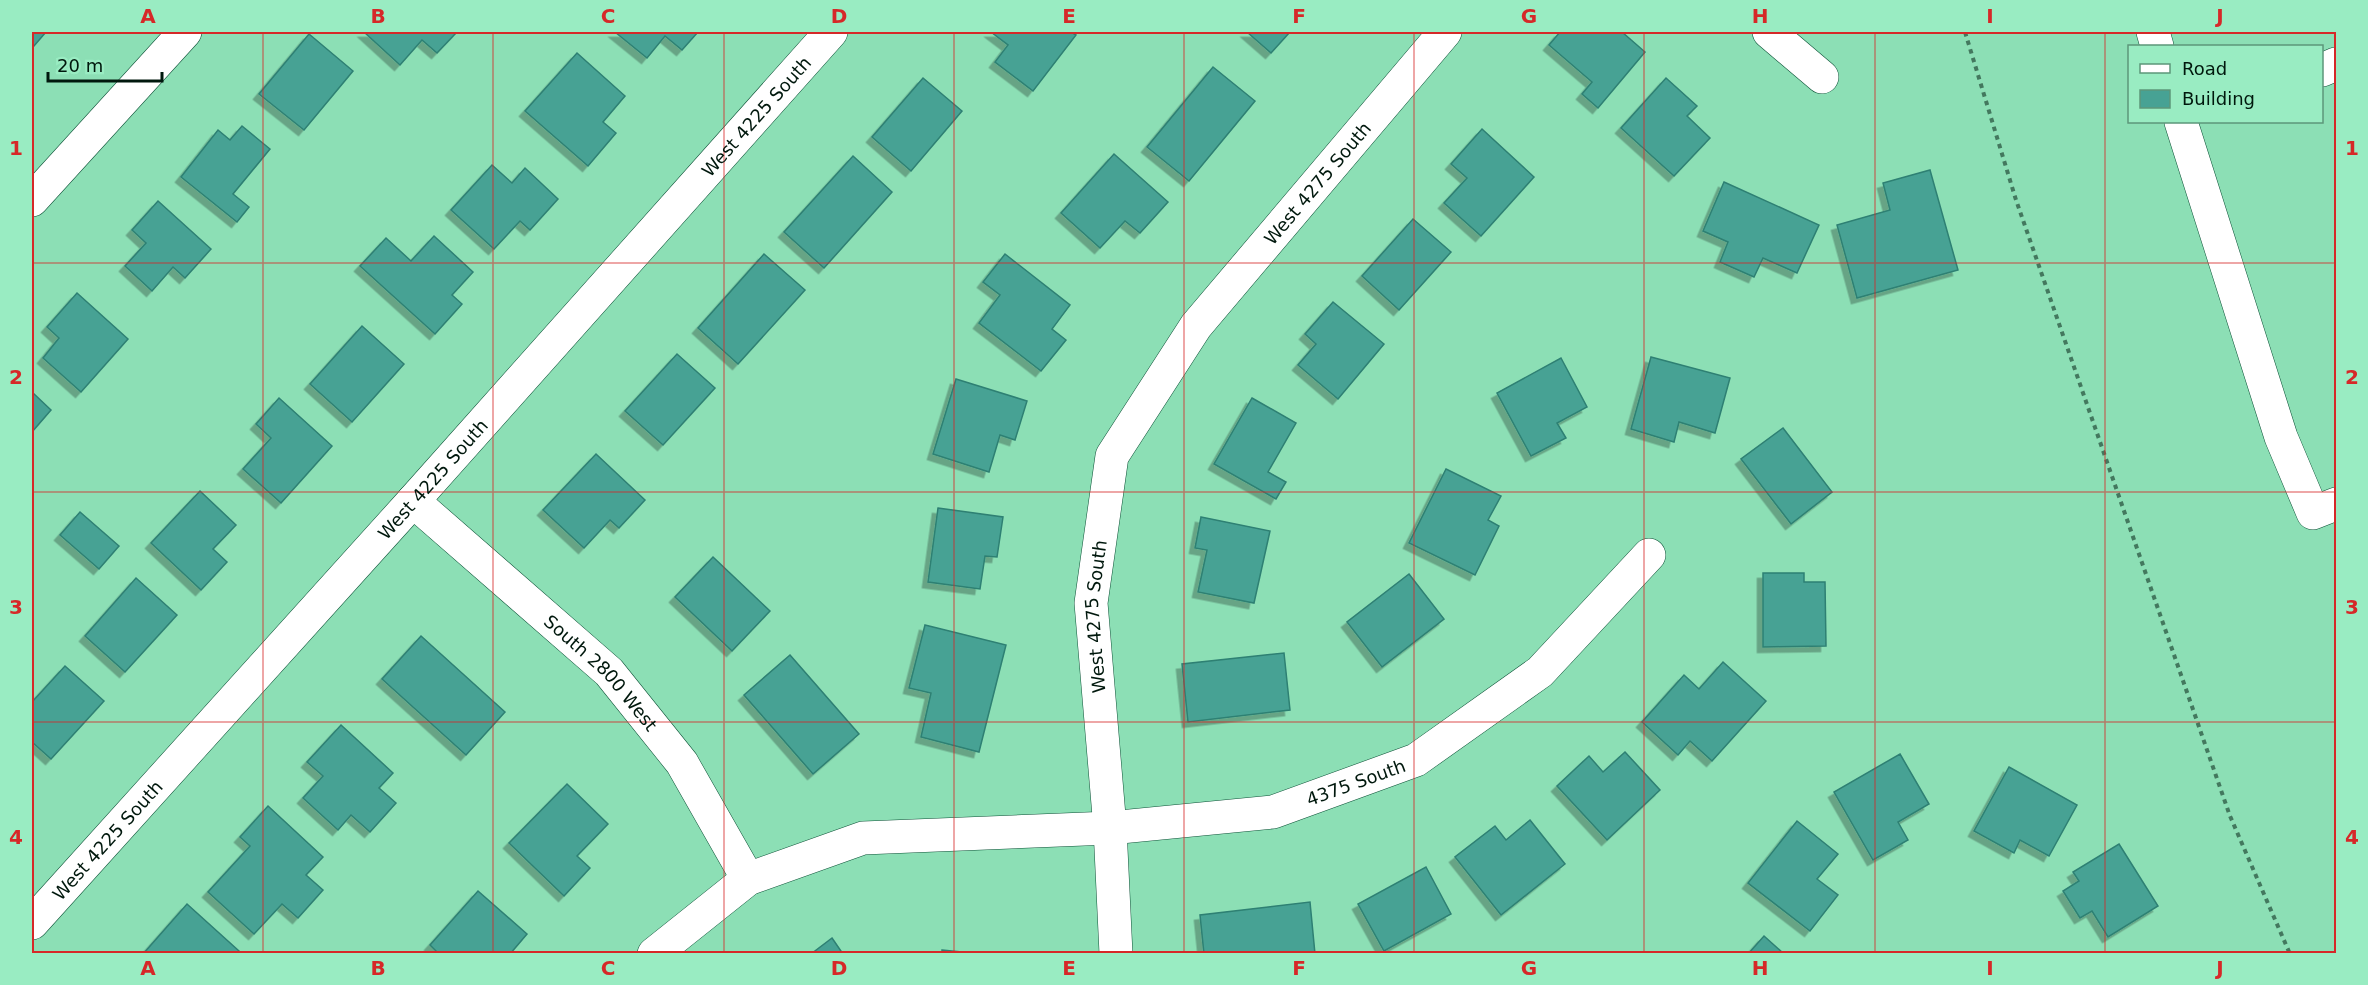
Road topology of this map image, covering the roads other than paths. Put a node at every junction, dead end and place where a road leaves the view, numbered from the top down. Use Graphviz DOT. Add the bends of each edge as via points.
graph roads {
  1 [pos="185,32"];
  2 [pos="831,32"];
  3 [pos="1445,32"];
  4 [pos="1768,32"];
  5 [pos="2337,64"];
  6 [pos="2323,70"];
  7 [pos="1822,77"];
  8 [pos="2182,123"];
  9 [pos="34,192"];
  10 [pos="413,501"];
  11 [pos="2337,504"];
  12 [pos="1649,555"];
  13 [pos="1110,828"];
  14 [pos="748,879"];
  15 [pos="32,923"];
  16 [pos="654,954"];
  17 [pos="1116,954"];
  1 -- 9 [label="street"];
  2 -- 10 [label="street, West 4225 South"];
  3 -- 13 [label="street, West 4275 South" via="1196,326 1112,456 1091,603"];
  4 -- 7 [label="street"];
  5 -- 6 [label="street"];
  8 -- 11 [label="street" via="2281,437 2313,513"];
  10 -- 14 [label="street, South 2800 West" via="609,672 682,763"];
  10 -- 15 [label="street, West 4225 South"];
  12 -- 13 [label="street, 4375 South" via="1540,672 1416,760 1273,812"];
  13 -- 14 [label="street" via="863,838"];
  13 -- 17 [label="street"];
  14 -- 16 [label="street"];
}
